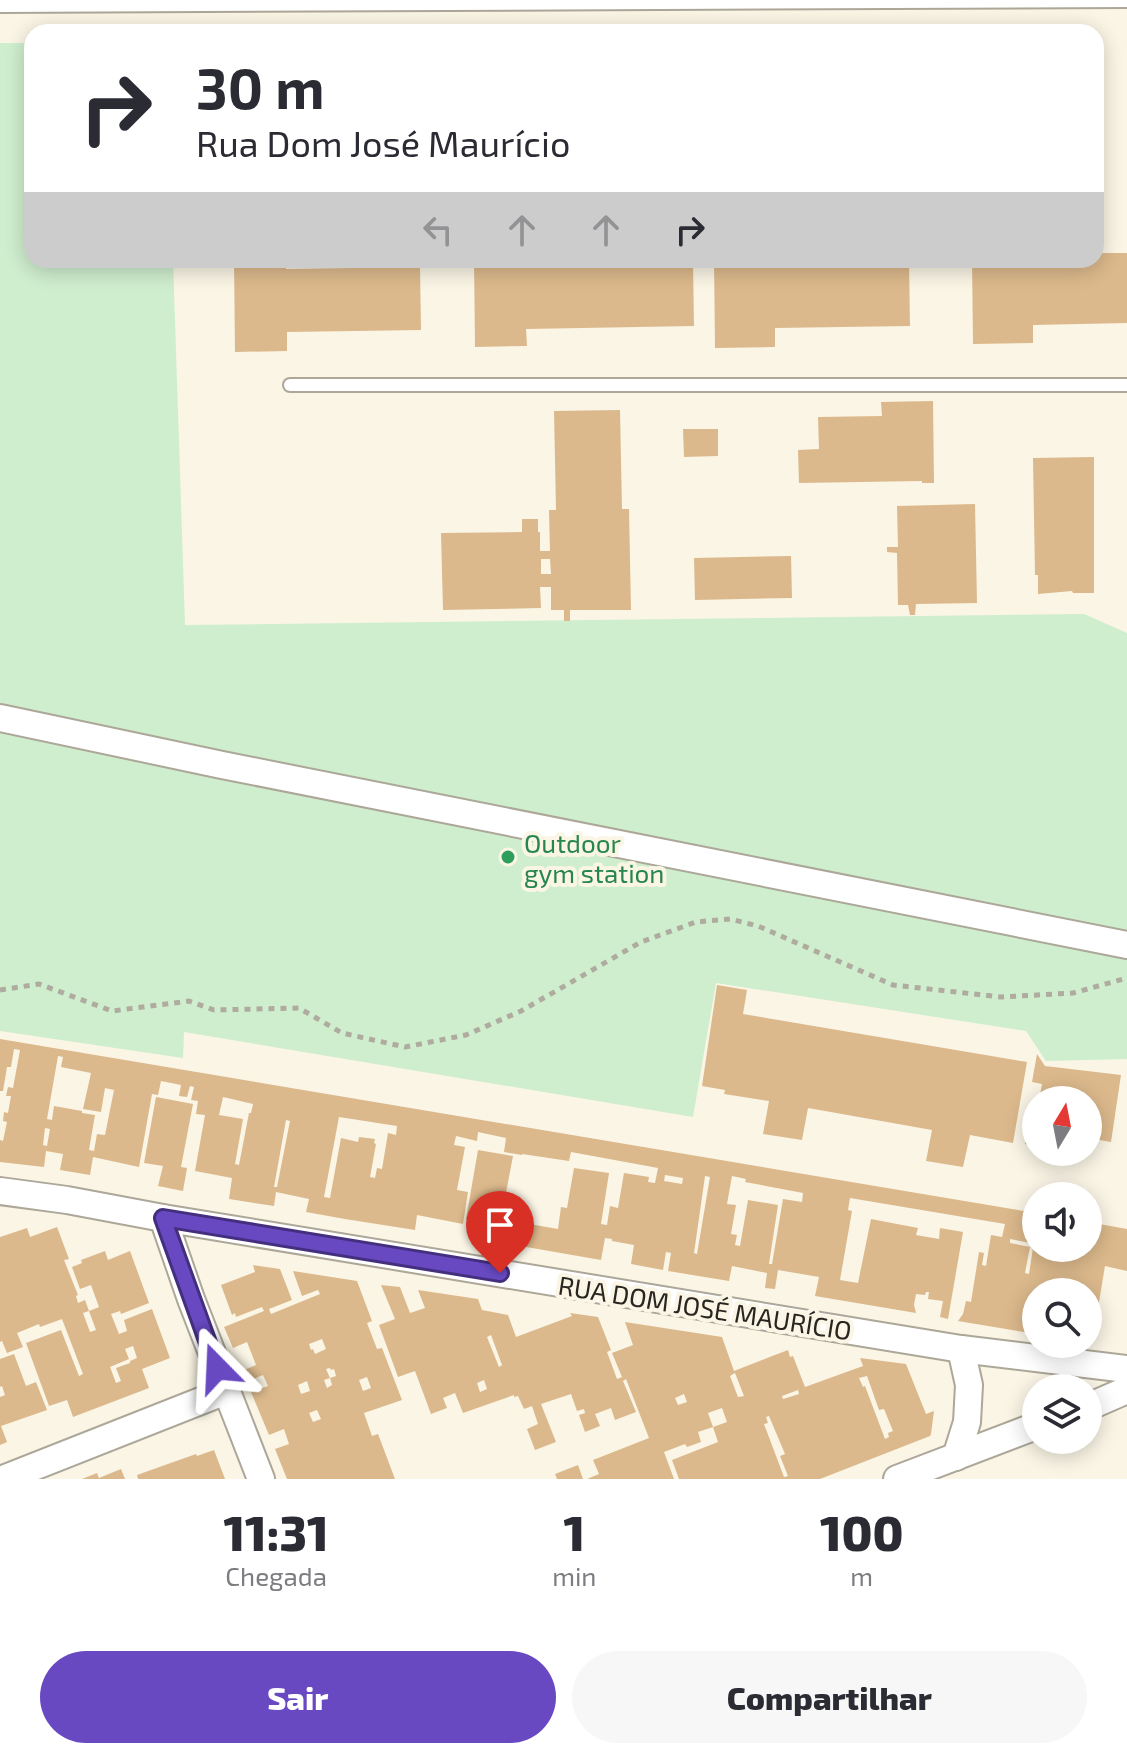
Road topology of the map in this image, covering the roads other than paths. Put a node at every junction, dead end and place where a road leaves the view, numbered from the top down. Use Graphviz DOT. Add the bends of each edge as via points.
graph roads {
  1 [pos="1127,1"];
  2 [pos="0,6"];
  3 [pos="290,385"];
  4 [pos="1127,385"];
  5 [pos="0,718"];
  6 [pos="1127,945"];
  7 [pos="0,1191"];
  8 [pos="163,1218"];
  9 [pos="961,1349"];
  10 [pos="1127,1369"];
  11 [pos="1127,1390"];
  12 [pos="226,1391"];
  13 [pos="1102,1401"];
  14 [pos="1022,1431"];
  15 [pos="956,1457"];
  16 [pos="3,1479"];
  17 [pos="261,1479"];
  18 [pos="897,1479"];
  1 -- 2 [label="lane"];
  3 -- 4 [label="lane"];
  5 -- 6 [label="street"];
  7 -- 8 [label="street, RUA DOM JOSÉ MAURÍCIO"];
  8 -- 9 [label="street, RUA DOM JOSÉ MAURÍCIO"];
  8 -- 12 [label="street"];
  9 -- 10 [label="street, RUA DOM JOSÉ MAURÍCIO"];
  9 -- 15 [label="street" via="969,1385 967,1422"];
  11 -- 13 [label="street"];
  12 -- 16 [label="street"];
  12 -- 17 [label="street"];
  14 -- 15 [label="street"];
  15 -- 18 [label="street"];
}
